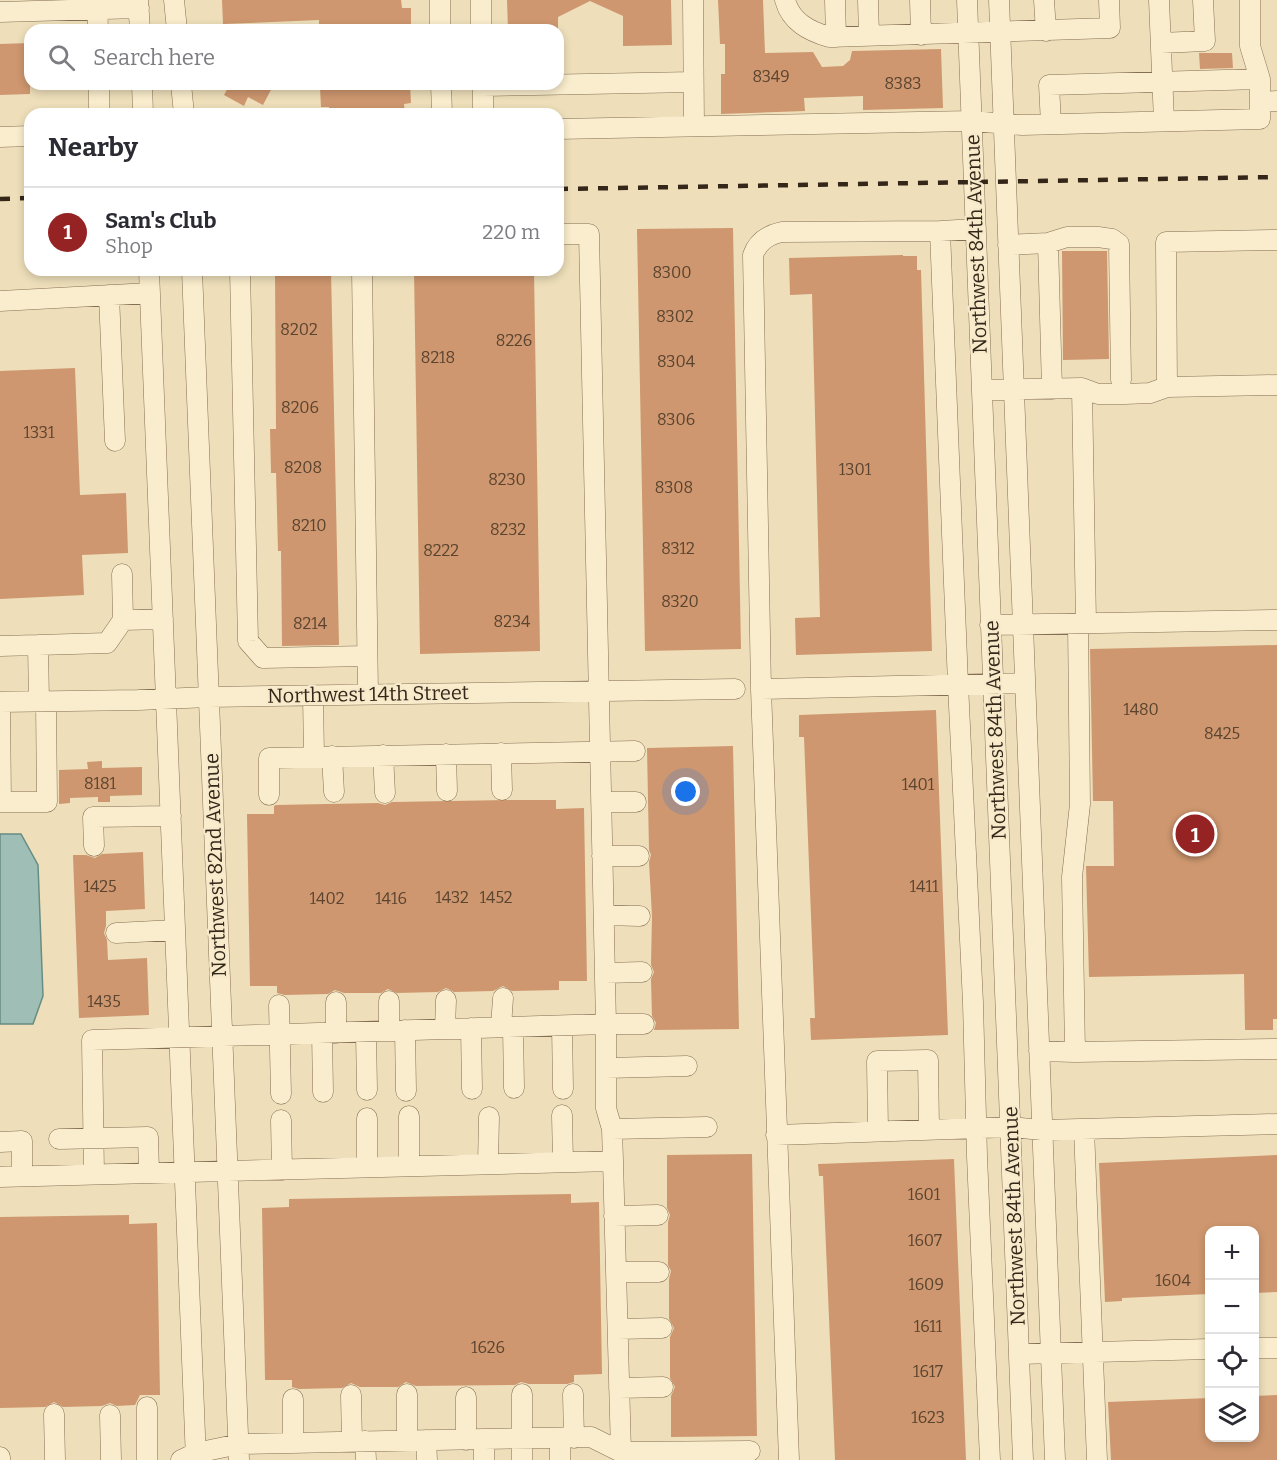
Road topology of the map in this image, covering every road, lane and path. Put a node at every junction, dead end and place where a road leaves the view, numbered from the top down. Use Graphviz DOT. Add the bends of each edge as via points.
graph roads {
  1 [pos="174,0"];
  2 [pos="440,0"];
  3 [pos="480,0"];
  4 [pos="693,0"];
  5 [pos="785,0"];
  6 [pos="835,0"];
  7 [pos="868,0"];
  8 [pos="920,0"];
  9 [pos="967,0"];
  10 [pos="999,0"];
  11 [pos="1044,0"];
  12 [pos="1109,0"];
  13 [pos="1159,0"];
  14 [pos="1203,0"];
  15 [pos="1250,0"];
  16 [pos="139,4"];
  17 [pos="97,5"];
  18 [pos="0,12"];
  19 [pos="98,24"];
  20 [pos="140,24"];
  21 [pos="176,24"];
  22 [pos="440,24"];
  23 [pos="481,24"];
  24 [pos="1046,31"];
  25 [pos="1000,32"];
  26 [pos="968,34"];
  27 [pos="921,35"];
  28 [pos="869,36"];
  29 [pos="836,37"];
  30 [pos="1161,43"];
  31 [pos="1260,79"];
  32 [pos="1162,81"];
  33 [pos="693,82"];
  34 [pos="564,84"];
  35 [pos="99,90"];
  36 [pos="142,90"];
  37 [pos="182,90"];
  38 [pos="441,90"];
  39 [pos="483,90"];
  40 [pos="1268,101"];
  41 [pos="99,108"];
  42 [pos="143,108"];
  43 [pos="183,108"];
  44 [pos="442,108"];
  45 [pos="483,108"];
  46 [pos="971,121"];
  47 [pos="1164,121"];
  48 [pos="1051,124"];
  49 [pos="1004,125"];
  50 [pos="694,126"];
  51 [pos="564,129"];
  52 [pos="24,136"];
  53 [pos="0,137"];
  54 [pos="976,229"];
  55 [pos="940,231"];
  56 [pos="564,234"];
  57 [pos="1277,240"];
  58 [pos="1048,243"];
  59 [pos="1008,245"];
  60 [pos="149,276"];
  61 [pos="192,276"];
  62 [pos="240,276"];
  63 [pos="362,276"];
  64 [pos="150,293"];
  65 [pos="110,295"];
  66 [pos="0,301"];
  67 [pos="1120,380"];
  68 [pos="1277,385"];
  69 [pos="1167,387"];
  70 [pos="1082,388"];
  71 [pos="1052,389"];
  72 [pos="981,390"];
  73 [pos="1013,390"];
  74 [pos="115,441"];
  75 [pos="122,574"];
  76 [pos="163,619"];
  77 [pos="123,620"];
  78 [pos="1277,620"];
  79 [pos="1082,623"];
  80 [pos="1022,624"];
  81 [pos="990,626"];
  82 [pos="38,645"];
  83 [pos="0,646"];
  84 [pos="367,656"];
  85 [pos="1024,682"];
  86 [pos="993,683"];
  87 [pos="958,684"];
  88 [pos="735,689"];
  89 [pos="761,689"];
  90 [pos="598,690"];
  91 [pos="368,694"];
  92 [pos="313,695"];
  93 [pos="209,697"];
  94 [pos="166,699"];
  95 [pos="0,702"];
  96 [pos="42,702"];
  97 [pos="600,751"];
  98 [pos="635,751"];
  99 [pos="501,753"];
  100 [pos="446,754"];
  101 [pos="383,755"];
  102 [pos="323,757"];
  103 [pos="502,790"];
  104 [pos="447,791"];
  105 [pos="334,792"];
  106 [pos="385,793"];
  107 [pos="269,795"];
  108 [pos="1,802"];
  109 [pos="601,802"];
  110 [pos="636,802"];
  111 [pos="171,816"];
  112 [pos="94,846"];
  113 [pos="602,856"];
  114 [pos="639,856"];
  115 [pos="1001,894"];
  116 [pos="1033,894"];
  117 [pos="604,915"];
  118 [pos="640,916"];
  119 [pos="175,930"];
  120 [pos="116,933"];
  121 [pos="642,972"];
  122 [pos="605,973"];
  123 [pos="502,998"];
  124 [pos="446,1000"];
  125 [pos="389,1001"];
  126 [pos="336,1002"];
  127 [pos="279,1005"];
  128 [pos="606,1024"];
  129 [pos="644,1024"];
  130 [pos="562,1026"];
  131 [pos="507,1027"];
  132 [pos="471,1028"];
  133 [pos="446,1029"];
  134 [pos="397,1031"];
  135 [pos="366,1032"];
  136 [pos="329,1033"];
  137 [pos="279,1034"];
  138 [pos="222,1036"];
  139 [pos="179,1037"];
  140 [pos="1277,1049"];
  141 [pos="1039,1051"];
  142 [pos="1076,1052"];
  143 [pos="687,1066"];
  144 [pos="606,1068"];
  145 [pos="514,1088"];
  146 [pos="472,1089"];
  147 [pos="562,1089"];
  148 [pos="368,1090"];
  149 [pos="406,1091"];
  150 [pos="323,1092"];
  151 [pos="281,1094"];
  152 [pos="562,1115"];
  153 [pos="408,1116"];
  154 [pos="489,1117"];
  155 [pos="367,1118"];
  156 [pos="281,1120"];
  157 [pos="1277,1124"];
  158 [pos="707,1127"];
  159 [pos="1010,1127"];
  160 [pos="612,1129"];
  161 [pos="929,1129"];
  162 [pos="976,1129"];
  163 [pos="1084,1129"];
  164 [pos="1042,1130"];
  165 [pos="878,1131"];
  166 [pos="776,1135"];
  167 [pos="93,1138"];
  168 [pos="59,1139"];
  169 [pos="0,1142"];
  170 [pos="613,1161"];
  171 [pos="563,1162"];
  172 [pos="488,1164"];
  173 [pos="409,1166"];
  174 [pos="367,1167"];
  175 [pos="282,1170"];
  176 [pos="228,1171"];
  177 [pos="185,1172"];
  178 [pos="149,1173"];
  179 [pos="94,1174"];
  180 [pos="22,1176"];
  181 [pos="0,1177"];
  182 [pos="658,1215"];
  183 [pos="614,1216"];
  184 [pos="616,1272"];
  185 [pos="659,1272"];
  186 [pos="662,1328"];
  187 [pos="618,1329"];
  188 [pos="1259,1348"];
  189 [pos="1277,1348"];
  190 [pos="1205,1349"];
  191 [pos="1094,1352"];
  192 [pos="1051,1353"];
  193 [pos="1019,1354"];
  194 [pos="663,1387"];
  195 [pos="619,1388"];
  196 [pos="407,1394"];
  197 [pos="522,1394"];
  198 [pos="573,1394"];
  199 [pos="351,1395"];
  200 [pos="466,1397"];
  201 [pos="293,1399"];
  202 [pos="147,1407"];
  203 [pos="54,1414"];
  204 [pos="110,1415"];
  205 [pos="522,1438"];
  206 [pos="567,1438"];
  207 [pos="475,1439"];
  208 [pos="420,1447"];
  209 [pos="304,1448"];
  210 [pos="361,1448"];
  211 [pos="750,1451"];
  212 [pos="239,1452"];
  213 [pos="621,1452"];
  214 [pos="191,1458"];
  215 [pos="55,1460"];
  216 [pos="111,1460"];
  217 [pos="147,1460"];
  218 [pos="484,1460"];
  219 [pos="522,1460"];
  220 [pos="560,1460"];
  221 [pos="789,1460"];
  222 [pos="990,1460"];
  223 [pos="1023,1460"];
  224 [pos="1055,1460"];
  225 [pos="1097,1460"];
  1 -- 21 [label="street"];
  2 -- 22 [label="street"];
  3 -- 23 [label="street"];
  4 -- 33 [label="street"];
  5 -- 29 [label="street" via="798,22 812,32"];
  6 -- 29 [label="street"];
  7 -- 28 [label="street"];
  8 -- 27 [label="street"];
  9 -- 26 [label="street, Northwest 84th Avenue"];
  10 -- 25 [label="street, Northwest 84th Avenue"];
  11 -- 24 [label="street"];
  12 -- 24 [label="street" via="1110,28"];
  13 -- 30 [label="street"];
  14 -- 30 [label="street" via="1205,41"];
  15 -- 31 [label="street" via="1250,46"];
  16 -- 17 [label="street"];
  16 -- 20 [label="street"];
  17 -- 18 [label="street"];
  17 -- 19 [label="street"];
  24 -- 25 [label="street"];
  25 -- 26 [label="street"];
  25 -- 49 [label="street, Northwest 84th Avenue"];
  26 -- 27 [label="street"];
  26 -- 46 [label="street, Northwest 84th Avenue"];
  27 -- 28 [label="street"];
  28 -- 29 [label="street"];
  30 -- 32 [label="street"];
  31 -- 32 [label="street"];
  31 -- 40 [label="street"];
  32 -- 47 [label="street"];
  32 -- 48 [label="street" via="1049,85"];
  33 -- 34 [label="street"];
  33 -- 50 [label="street"];
  35 -- 41 [label="street"];
  36 -- 42 [label="street"];
  37 -- 43 [label="street"];
  38 -- 44 [label="street"];
  39 -- 45 [label="street"];
  40 -- 47 [label="street" via="1260,119"];
  46 -- 49 [label="street"];
  46 -- 50 [label="street"];
  46 -- 54 [label="street, Northwest 84th Avenue"];
  47 -- 48 [label="street"];
  48 -- 49 [label="street"];
  49 -- 59 [label="street, Northwest 84th Avenue"];
  50 -- 51 [label="street"];
  52 -- 53 [label="street"];
  54 -- 55 [label="street"];
  54 -- 72 [label="street, Northwest 84th Avenue"];
  55 -- 87 [label="street"];
  55 -- 89 [label="street" via="782,232 766,237 755,250"];
  56 -- 90 [label="street" via="589,234"];
  57 -- 69 [label="street" via="1166,242"];
  58 -- 59 [label="street"];
  58 -- 67 [label="street" via="1067,237 1098,237 1119,244"];
  58 -- 71 [label="street"];
  59 -- 73 [label="street, Northwest 84th Avenue"];
  60 -- 64 [label="street"];
  61 -- 93 [label="street, Northwest 82nd Avenue"];
  62 -- 84 [label="street" via="248,641 263,658"];
  63 -- 84 [label="street"];
  64 -- 65 [label="street"];
  64 -- 76 [label="street"];
  65 -- 66 [label="street"];
  65 -- 74 [label="street"];
  67 -- 69 [label="street" via="1150,380"];
  67 -- 70 [label="street" via="1099,381"];
  68 -- 69 [label="street"];
  69 -- 70 [label="street" via="1150,393 1125,394 1098,394"];
  70 -- 71 [label="street"];
  70 -- 79 [label="street"];
  71 -- 73 [label="street"];
  72 -- 73 [label="street"];
  72 -- 81 [label="street, Northwest 84th Avenue"];
  73 -- 80 [label="street, Northwest 84th Avenue"];
  75 -- 77 [label="street"];
  76 -- 77 [label="street"];
  76 -- 94 [label="street"];
  77 -- 82 [label="street" via="107,643"];
  78 -- 79 [label="street"];
  79 -- 80 [label="street"];
  79 -- 142 [label="street" via="1080,804 1072,877"];
  80 -- 81 [label="street"];
  80 -- 85 [label="street, Northwest 84th Avenue"];
  81 -- 86 [label="street, Northwest 84th Avenue"];
  82 -- 83 [label="street"];
  82 -- 96 [label="street"];
  84 -- 91 [label="street"];
  85 -- 86 [label="street"];
  85 -- 116 [label="street, Northwest 84th Avenue"];
  86 -- 87 [label="street"];
  86 -- 115 [label="street, Northwest 84th Avenue"];
  87 -- 89 [label="street"];
  87 -- 162 [label="street"];
  88 -- 90 [label="street, Northwest 14th Street"];
  89 -- 166 [label="street"];
  90 -- 91 [label="street, Northwest 14th Street"];
  90 -- 97 [label="street"];
  91 -- 92 [label="street, Northwest 14th Street"];
  92 -- 93 [label="street, Northwest 14th Street"];
  92 -- 102 [label="street"];
  93 -- 94 [label="street, Northwest 14th Street"];
  93 -- 138 [label="street, Northwest 82nd Avenue"];
  94 -- 96 [label="street, Northwest 14th Street"];
  94 -- 111 [label="street"];
  95 -- 96 [label="street, Northwest 14th Street"];
  95 -- 108 [label="street"];
  96 -- 108 [label="street" via="47,802"];
  97 -- 98 [label="street"];
  97 -- 99 [label="street"];
  97 -- 109 [label="street"];
  99 -- 100 [label="street"];
  99 -- 103 [label="street"];
  100 -- 101 [label="street"];
  100 -- 104 [label="street"];
  101 -- 102 [label="street"];
  101 -- 106 [label="street"];
  102 -- 105 [label="street"];
  102 -- 107 [label="street" via="269,758"];
  109 -- 110 [label="street"];
  109 -- 113 [label="street"];
  111 -- 112 [label="street" via="93,817"];
  111 -- 119 [label="street"];
  113 -- 114 [label="street"];
  113 -- 117 [label="street"];
  115 -- 116 [label="street"];
  115 -- 159 [label="street, Northwest 84th Avenue"];
  116 -- 141 [label="street, Northwest 84th Avenue"];
  117 -- 118 [label="street"];
  117 -- 122 [label="street"];
  119 -- 120 [label="street"];
  119 -- 139 [label="street"];
  121 -- 122 [label="street"];
  122 -- 128 [label="street"];
  123 -- 131 [label="street"];
  124 -- 133 [label="street"];
  125 -- 134 [label="street"];
  126 -- 136 [label="street"];
  127 -- 137 [label="street"];
  128 -- 129 [label="street"];
  128 -- 130 [label="street"];
  128 -- 144 [label="street"];
  130 -- 131 [label="street"];
  130 -- 147 [label="street"];
  131 -- 132 [label="street"];
  131 -- 145 [label="street"];
  132 -- 133 [label="street"];
  132 -- 146 [label="street"];
  133 -- 134 [label="street"];
  134 -- 135 [label="street"];
  134 -- 149 [label="street"];
  135 -- 136 [label="street"];
  135 -- 148 [label="street"];
  136 -- 137 [label="street"];
  136 -- 150 [label="street"];
  137 -- 138 [label="street"];
  137 -- 151 [label="street"];
  138 -- 139 [label="street"];
  138 -- 176 [label="street, Northwest 82nd Avenue"];
  139 -- 167 [label="street" via="92,1040"];
  139 -- 177 [label="street"];
  140 -- 142 [label="street"];
  141 -- 142 [label="street"];
  141 -- 164 [label="street, Northwest 84th Avenue"];
  143 -- 144 [label="street"];
  144 -- 160 [label="street" via="606,1108"];
  152 -- 171 [label="street"];
  153 -- 173 [label="street"];
  154 -- 172 [label="street"];
  155 -- 174 [label="street"];
  156 -- 175 [label="street"];
  157 -- 163 [label="street"];
  158 -- 160 [label="street"];
  159 -- 162 [label="street"];
  159 -- 164 [label="street"];
  159 -- 193 [label="street, Northwest 84th Avenue"];
  160 -- 170 [label="street"];
  161 -- 162 [label="street"];
  161 -- 165 [label="street"];
  161 -- 165 [label="street" via="928,1060 877,1061"];
  162 -- 222 [label="street"];
  163 -- 164 [label="street"];
  163 -- 191 [label="street"];
  164 -- 192 [label="street, Northwest 84th Avenue"];
  165 -- 166 [label="street"];
  166 -- 221 [label="street"];
  167 -- 168 [label="street"];
  167 -- 178 [label="street" via="148,1137"];
  167 -- 179 [label="street"];
  169 -- 180 [label="street" via="22,1141"];
  170 -- 171 [label="street"];
  170 -- 183 [label="street"];
  171 -- 172 [label="street"];
  172 -- 173 [label="street"];
  173 -- 174 [label="street"];
  174 -- 175 [label="street"];
  175 -- 176 [label="street"];
  176 -- 177 [label="street"];
  176 -- 212 [label="street, Northwest 82nd Avenue"];
  177 -- 178 [label="street"];
  177 -- 214 [label="street"];
  178 -- 179 [label="street"];
  179 -- 180 [label="street"];
  180 -- 181 [label="street"];
  182 -- 183 [label="street"];
  183 -- 184 [label="street"];
  184 -- 185 [label="street"];
  184 -- 187 [label="street"];
  186 -- 187 [label="street"];
  187 -- 195 [label="street"];
  188 -- 189 [label="street"];
  190 -- 191 [label="street"];
  191 -- 192 [label="street"];
  191 -- 225 [label="street"];
  192 -- 193 [label="street"];
  192 -- 224 [label="street, Northwest 84th Avenue"];
  193 -- 223 [label="street, Northwest 84th Avenue"];
  194 -- 195 [label="street"];
  195 -- 213 [label="street"];
  196 -- 208 [label="street"];
  197 -- 205 [label="street"];
  198 -- 206 [label="street"];
  199 -- 210 [label="street"];
  200 -- 207 [label="street"];
  201 -- 209 [label="street"];
  202 -- 217 [label="street"];
  203 -- 215 [label="street"];
  204 -- 216 [label="street"];
  205 -- 206 [label="street"];
  205 -- 207 [label="street"];
  205 -- 219 [label="street"];
  206 -- 213 [label="street" via="591,1437"];
  206 -- 220 [label="street"];
  207 -- 208 [label="street"];
  207 -- 218 [label="street"];
  208 -- 210 [label="street"];
  209 -- 210 [label="street"];
  209 -- 212 [label="street"];
  211 -- 213 [label="street"];
  212 -- 214 [label="street"];
}
